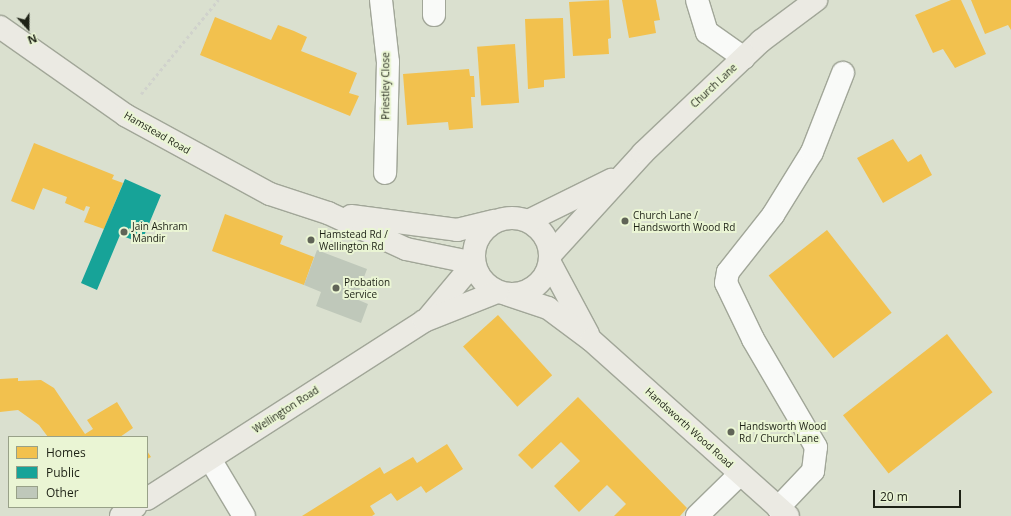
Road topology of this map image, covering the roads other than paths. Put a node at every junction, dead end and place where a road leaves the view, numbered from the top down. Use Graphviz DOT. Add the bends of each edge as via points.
graph roads {
  1 [pos="381,0"];
  2 [pos="697,0"];
  3 [pos="816,0"];
  4 [pos="1,28"];
  5 [pos="744,58"];
  6 [pos="843,73"];
  7 [pos="385,173"];
  8 [pos="618,177"];
  9 [pos="328,213"];
  10 [pos="495,221"];
  11 [pos="528,221"];
  12 [pos="550,259"];
  13 [pos="474,263"];
  14 [pos="503,293"];
  15 [pos="424,322"];
  16 [pos="592,340"];
  17 [pos="210,459"];
  18 [pos="740,474"];
  19 [pos="148,498"];
  20 [pos="133,508"];
  21 [pos="783,512"];
  22 [pos="121,516"];
  23 [pos="244,516"];
  24 [pos="697,516"];
  1 -- 7 [label="street, Priestley Close" via="388,62"];
  2 -- 5 [label="street" via="707,32"];
  3 -- 5 [label="main road, Church Lane"];
  4 -- 9 [label="main road, Hamstead Road" via="125,115 270,194"];
  5 -- 8 [label="main road, Church Lane"];
  6 -- 21 [label="street" via="812,152 772,215 728,272 726,283 754,339 816,447 813,471"];
  8 -- 11 [label="main road, Church Lane"];
  8 -- 12 [label="main road, Church Lane"];
  9 -- 10 [label="main road, Hamstead Road" via="457,230"];
  9 -- 13 [label="main road, Hamstead Road" via="406,248"];
  10 -- 11 [label="main road" via="514,218"];
  10 -- 13 [label="main road" via="478,237 474,248"];
  11 -- 12 [label="main road" via="544,235"];
  12 -- 14 [label="main road" via="542,280 534,288"];
  12 -- 16 [label="main road, Handsworth Wood Road"];
  13 -- 14 [label="main road" via="483,282"];
  13 -- 15 [label="main road, Wellington Road"];
  14 -- 15 [label="main road, Wellington Road"];
  14 -- 16 [label="main road, Handsworth Wood Road" via="548,308"];
  15 -- 17 [label="main road, Wellington Road"];
  16 -- 18 [label="main road, Handsworth Wood Road"];
  17 -- 19 [label="main road, Wellington Road"];
  17 -- 23 [label="street"];
  18 -- 21 [label="main road, Handsworth Wood Road"];
  18 -- 24 [label="street"];
  20 -- 22 [label="main road"];
}
